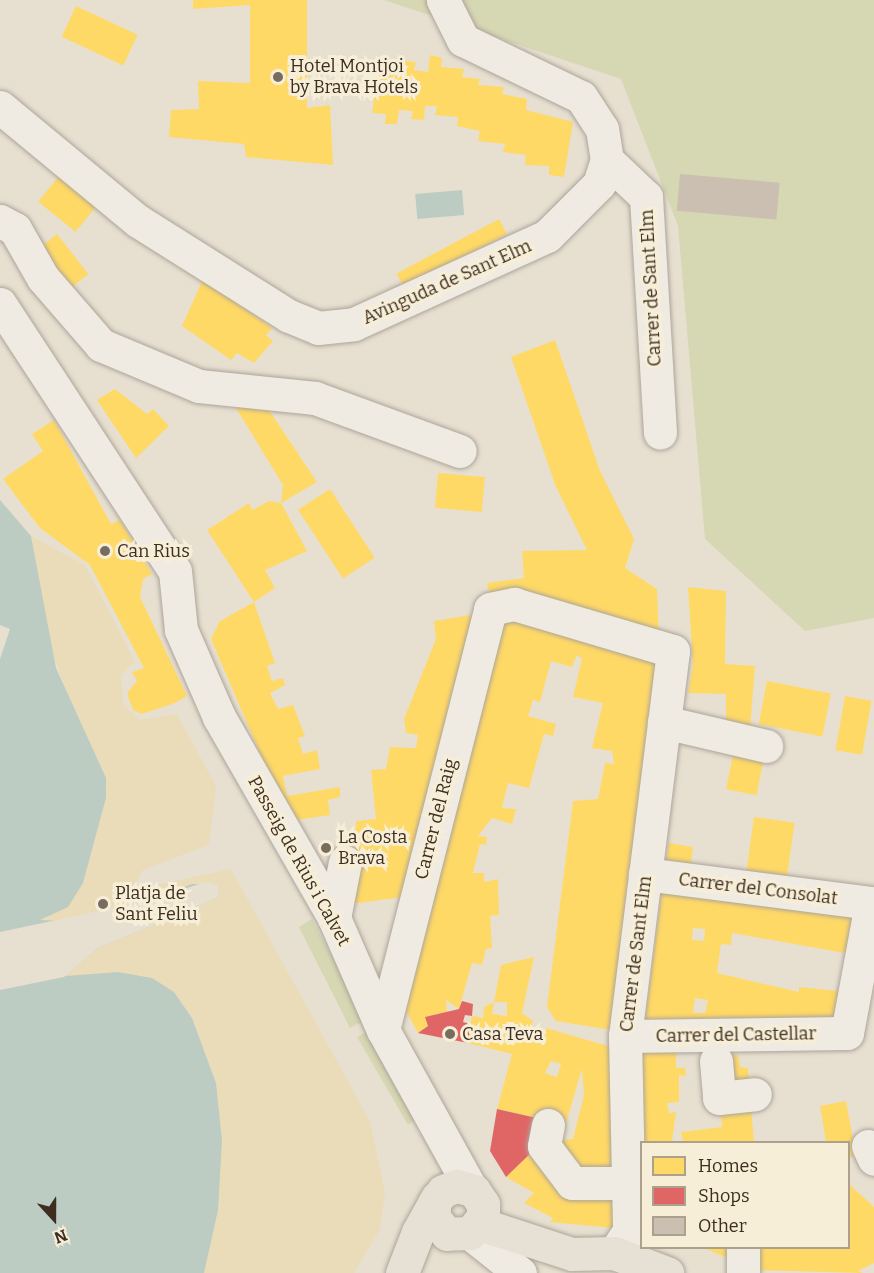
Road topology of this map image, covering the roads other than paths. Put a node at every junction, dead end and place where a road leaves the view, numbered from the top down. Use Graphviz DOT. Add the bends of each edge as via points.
graph roads {
  1 [pos="443,0"];
  2 [pos="0,107"];
  3 [pos="607,160"];
  4 [pos="0,221"];
  5 [pos="0,304"];
  6 [pos="660,433"];
  7 [pos="460,451"];
  8 [pos="490,609"];
  9 [pos="664,722"];
  10 [pos="766,746"];
  11 [pos="345,862"];
  12 [pos="645,874"];
  13 [pos="334,918"];
  14 [pos="383,1030"];
  15 [pos="847,1033"];
  16 [pos="625,1036"];
  17 [pos="716,1061"];
  18 [pos="755,1094"];
  19 [pos="548,1125"];
  20 [pos="626,1183"];
  21 [pos="461,1210"];
  22 [pos="743,1249"];
  23 [pos="614,1253"];
  24 [pos="405,1268"];
  25 [pos="520,1273"];
  26 [pos="667,1273"];
  27 [pos="743,1273"];
  1 -- 3 [label="street" via="463,40 581,97 602,129"];
  2 -- 3 [label="street, Avinguda de Sant Elm" via="138,221 289,316 318,328 354,324 547,236 599,184"];
  3 -- 6 [label="street, Carrer de Sant Elm" via="646,197"];
  4 -- 7 [label="street" via="15,229 43,278 101,345 199,386 315,398"];
  5 -- 13 [label="street, Passeig de Rius i Calvet" via="175,571 181,630 219,717"];
  8 -- 9 [label="street, Carrer de Sant Elm" via="514,604 673,651"];
  8 -- 14 [label="street, Carrer del Raig"];
  9 -- 10 [label="street"];
  9 -- 12 [label="street, Carrer de Sant Elm"];
  11 -- 13 [label="street"];
  12 -- 15 [label="street, Carrer del Consolat" via="871,903"];
  12 -- 16 [label="street, Carrer de Sant Elm"];
  13 -- 14 [label="street, Passeig de Rius i Calvet"];
  14 -- 21 [label="street, Passeig de Rius i Calvet" via="450,1155"];
  15 -- 16 [label="street, Carrer del Castellar"];
  16 -- 20 [label="street, Carrer de Sant Elm"];
  17 -- 18 [label="street" via="718,1098"];
  19 -- 20 [label="street" via="544,1146 573,1183"];
  20 -- 23 [label="street, Carrer de Sant Elm" via="629,1231"];
  21 -- 23 [label="main road" via="517,1238 572,1254"];
  21 -- 24 [label="main road"];
  21 -- 25 [label="street, Passeig de Rius i Calvet"];
  22 -- 27 [label="street"];
  23 -- 26 [label="main road"];
}
